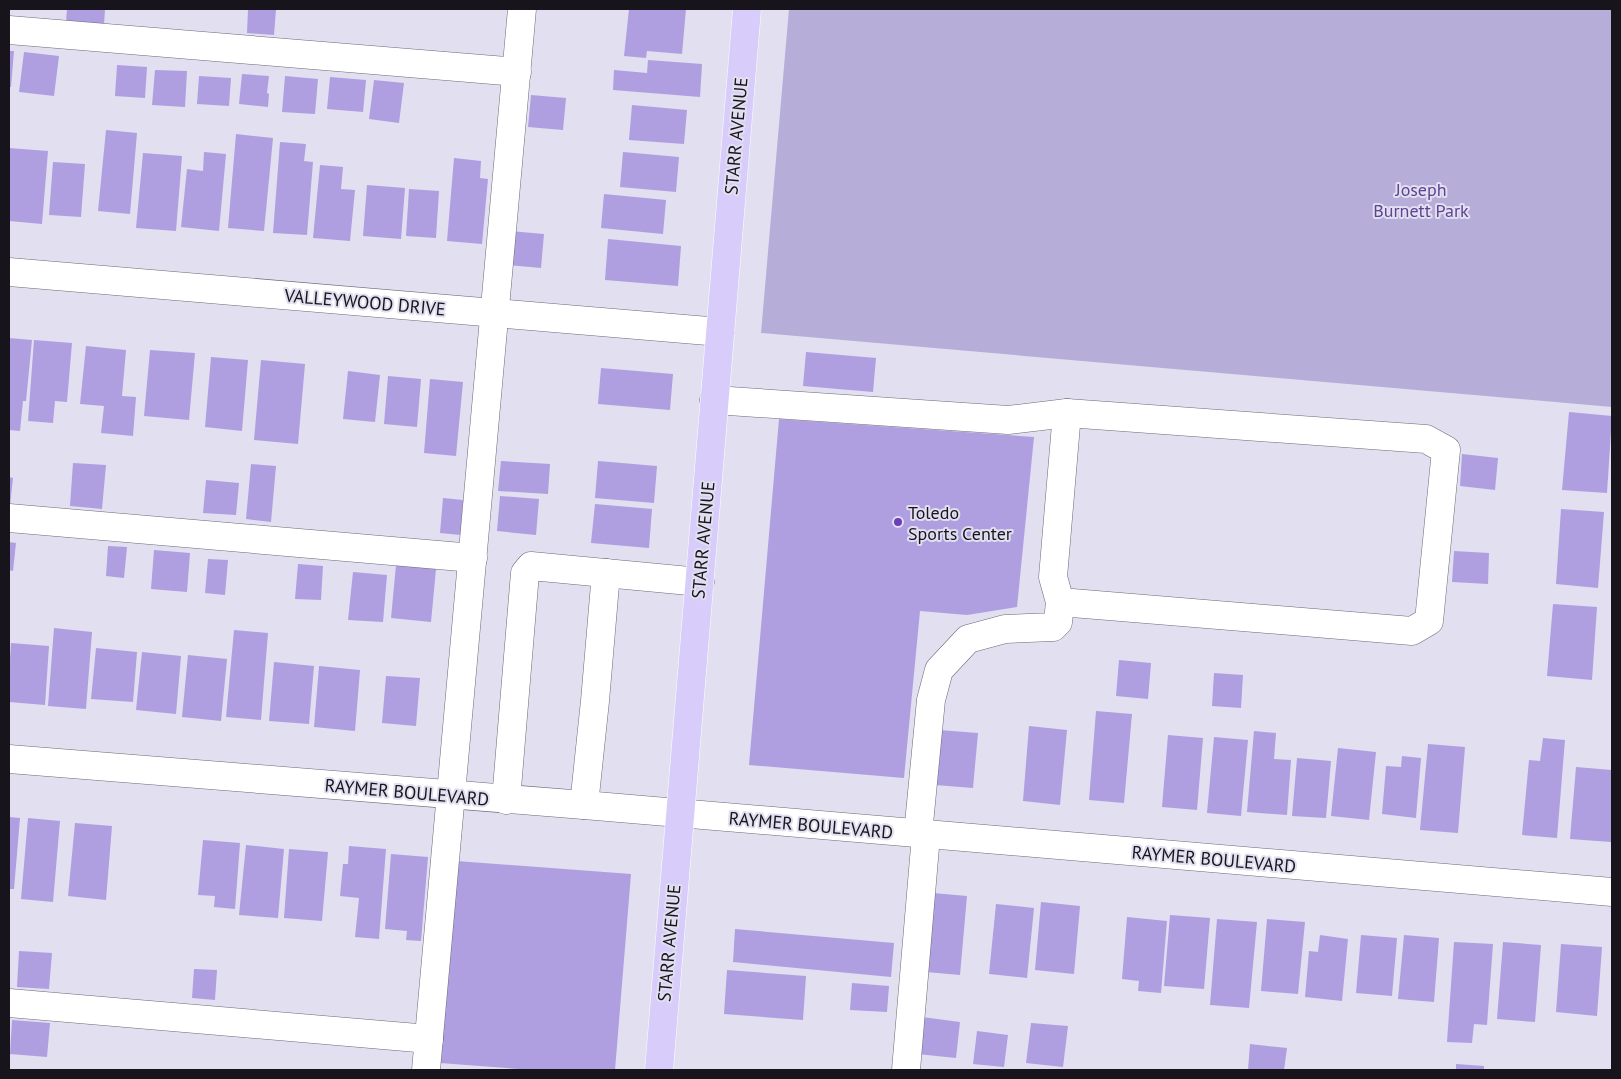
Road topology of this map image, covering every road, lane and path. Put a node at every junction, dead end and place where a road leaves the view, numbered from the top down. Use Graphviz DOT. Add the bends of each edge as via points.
graph roads {
  1 [pos="522,9"];
  2 [pos="747,9"];
  3 [pos="9,30"];
  4 [pos="517,72"];
  5 [pos="9,272"];
  6 [pos="495,313"];
  7 [pos="720,332"];
  8 [pos="714,400"];
  9 [pos="1067,413"];
  10 [pos="9,518"];
  11 [pos="473,558"];
  12 [pos="606,573"];
  13 [pos="700,582"];
  14 [pos="1060,602"];
  15 [pos="9,759"];
  16 [pos="451,795"];
  17 [pos="506,800"];
  18 [pos="584,805"];
  19 [pos="680,814"];
  20 [pos="922,834"];
  21 [pos="1612,892"];
  22 [pos="9,1003"];
  23 [pos="429,1039"];
  24 [pos="426,1070"];
  25 [pos="659,1070"];
  26 [pos="910,1070"];
  1 -- 4 [label="street"];
  2 -- 7 [label="main road, STARR AVENUE"];
  3 -- 4 [label="street"];
  4 -- 6 [label="street"];
  5 -- 6 [label="street, VALLEYWOOD DRIVE"];
  6 -- 7 [label="street, VALLEYWOOD DRIVE"];
  6 -- 11 [label="street"];
  7 -- 8 [label="main road, STARR AVENUE"];
  8 -- 9 [label="street" via="1008,420"];
  8 -- 13 [label="main road, STARR AVENUE"];
  9 -- 14 [label="street" via="1053,577"];
  9 -- 14 [label="street" via="1426,439 1446,450 1429,621 1412,630"];
  10 -- 11 [label="street"];
  11 -- 16 [label="street"];
  12 -- 13 [label="street"];
  12 -- 17 [label="street" via="531,566 525,573"];
  12 -- 18 [label="street"];
  13 -- 19 [label="main road, STARR AVENUE"];
  14 -- 20 [label="street" via="1058,622 1053,627 1005,629 968,639 939,670 931,700"];
  15 -- 16 [label="street, RAYMER BOULEVARD"];
  16 -- 17 [label="street, RAYMER BOULEVARD"];
  16 -- 23 [label="street"];
  17 -- 18 [label="street, RAYMER BOULEVARD"];
  18 -- 19 [label="street, RAYMER BOULEVARD"];
  19 -- 20 [label="street, RAYMER BOULEVARD"];
  19 -- 25 [label="main road, STARR AVENUE"];
  20 -- 21 [label="street, RAYMER BOULEVARD"];
  20 -- 26 [label="street"];
  22 -- 23 [label="street"];
  23 -- 24 [label="street"];
}
